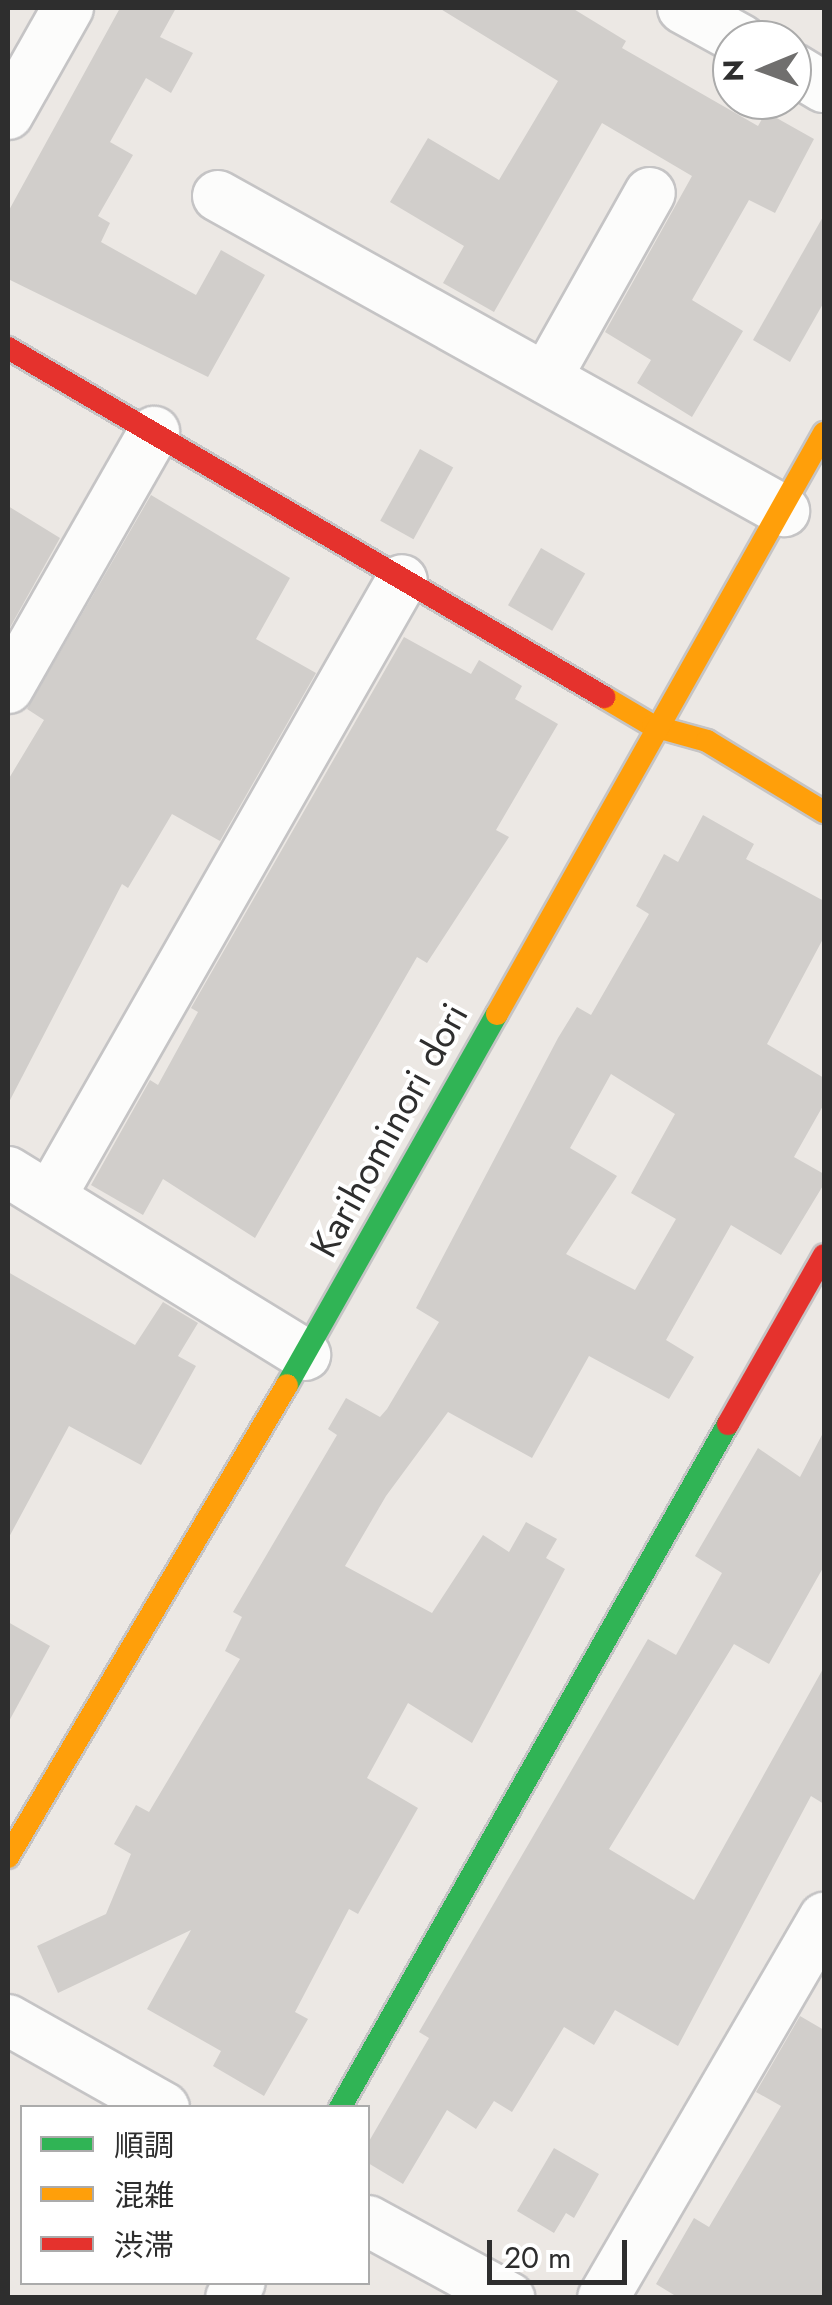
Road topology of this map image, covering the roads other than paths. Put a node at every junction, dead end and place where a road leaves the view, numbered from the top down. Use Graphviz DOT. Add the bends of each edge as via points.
graph roads {
  1 [pos="68,8"];
  2 [pos="682,8"];
  3 [pos="712,24"];
  4 [pos="8,114"];
  5 [pos="650,193"];
  6 [pos="218,196"];
  7 [pos="8,348"];
  8 [pos="546,378"];
  9 [pos="154,432"];
  10 [pos="824,433"];
  11 [pos="784,511"];
  12 [pos="402,580"];
  13 [pos="8,688"];
  14 [pos="654,726"];
  15 [pos="824,812"];
  16 [pos="8,1172"];
  17 [pos="50,1197"];
  18 [pos="824,1255"];
  19 [pos="304,1356"];
  20 [pos="21,1802"];
  21 [pos="8,1856"];
  22 [pos="824,1918"];
  23 [pos="8,2020"];
  24 [pos="159,2105"];
  25 [pos="342,2105"];
  26 [pos="370,2222"];
  27 [pos="509,2298"];
  28 [pos="603,2298"];
  1 -- 4 [label="street"];
  2 -- 3 [label="street"];
  5 -- 8 [label="street"];
  6 -- 8 [label="street"];
  7 -- 9 [label="street"];
  8 -- 11 [label="street"];
  9 -- 12 [label="street"];
  9 -- 13 [label="street"];
  10 -- 11 [label="street, Karihominori dori"];
  11 -- 14 [label="street, Karihominori dori"];
  12 -- 14 [label="street"];
  12 -- 17 [label="street"];
  14 -- 15 [label="street" via="708,741"];
  14 -- 19 [label="street, Karihominori dori"];
  16 -- 17 [label="street"];
  17 -- 19 [label="street"];
  18 -- 25 [label="street"];
  19 -- 20 [label="street, Karihominori dori"];
  20 -- 21 [label="street, Karihominori dori"];
  22 -- 28 [label="street"];
  23 -- 24 [label="street"];
  26 -- 27 [label="street"];
}
